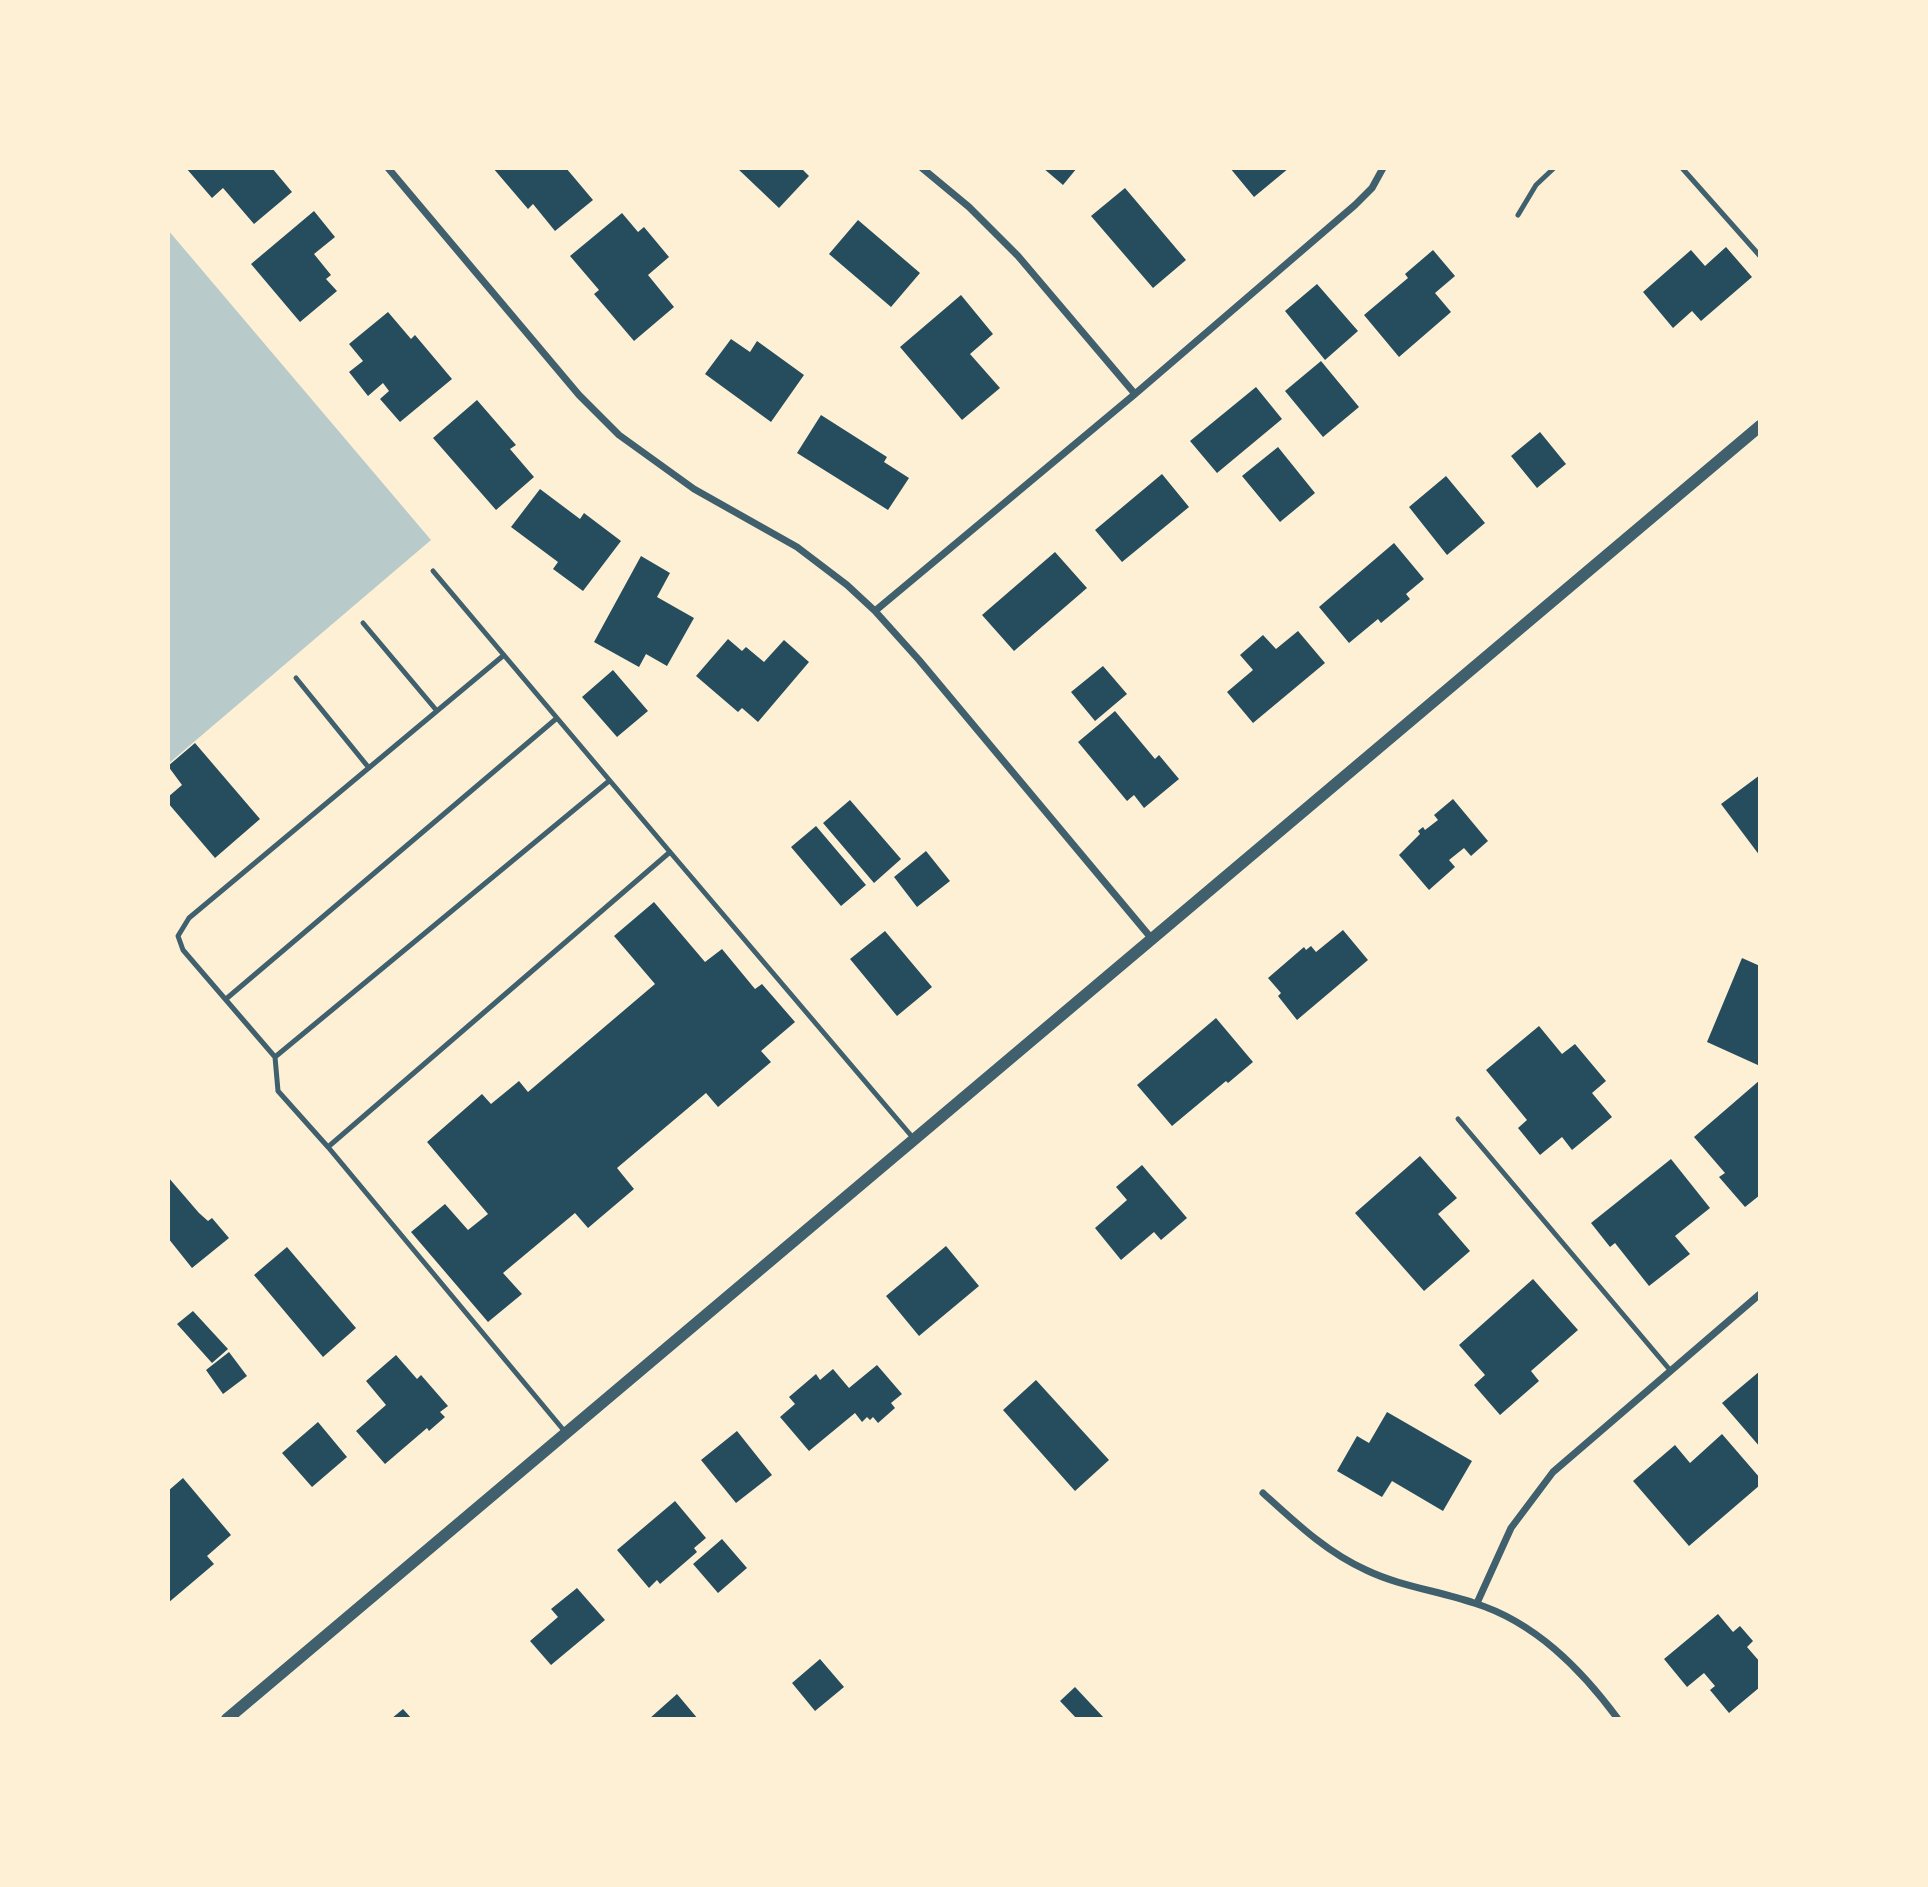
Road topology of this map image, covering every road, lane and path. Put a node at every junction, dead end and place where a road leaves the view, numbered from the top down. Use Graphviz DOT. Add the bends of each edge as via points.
graph roads {
  1 [pos="388,168"];
  2 [pos="922,168"];
  3 [pos="1383,168"];
  4 [pos="1553,168"];
  5 [pos="1682,168"];
  6 [pos="1518,215"];
  7 [pos="1760,256"];
  8 [pos="1135,394"];
  9 [pos="1760,426"];
  10 [pos="433,571"];
  11 [pos="875,611"];
  12 [pos="363,623"];
  13 [pos="504,655"];
  14 [pos="296,678"];
  15 [pos="437,711"];
  16 [pos="557,718"];
  17 [pos="369,768"];
  18 [pos="609,780"];
  19 [pos="670,852"];
  20 [pos="1152,939"];
  21 [pos="226,999"];
  22 [pos="275,1058"];
  23 [pos="1458,1119"];
  24 [pos="914,1139"];
  25 [pos="328,1147"];
  26 [pos="1760,1294"];
  27 [pos="1670,1370"];
  28 [pos="566,1433"];
  29 [pos="1263,1493"];
  30 [pos="1477,1604"];
  31 [pos="227,1719"];
  32 [pos="1618,1719"];
  1 -- 11 [label="street" via="579,396 619,435 694,489 797,547"];
  2 -- 8 [label="street" via="1018,256"];
  3 -- 8 [label="street" via="1355,205"];
  4 -- 6 [label="lane"];
  5 -- 7 [label="lane"];
  8 -- 11 [label="street"];
  9 -- 20 [label="street"];
  10 -- 13 [label="lane"];
  11 -- 20 [label="street"];
  12 -- 15 [label="lane"];
  13 -- 15 [label="lane"];
  13 -- 16 [label="lane"];
  14 -- 17 [label="lane"];
  15 -- 17 [label="lane"];
  16 -- 18 [label="lane"];
  16 -- 21 [label="lane"];
  17 -- 21 [label="lane" via="183,926 178,936 183,950"];
  18 -- 19 [label="lane"];
  18 -- 22 [label="lane"];
  19 -- 24 [label="lane"];
  19 -- 25 [label="lane"];
  20 -- 24 [label="street"];
  21 -- 22 [label="lane"];
  22 -- 25 [label="lane" via="278,1091"];
  23 -- 27 [label="lane"];
  24 -- 28 [label="street"];
  25 -- 28 [label="lane"];
  26 -- 27 [label="street"];
  27 -- 30 [label="street" via="1584,1442 1538,1489 1511,1528"];
  28 -- 31 [label="street"];
  29 -- 30 [label="street" via="1322,1544 1368,1572"];
  30 -- 32 [label="street" via="1553,1647"];
}
